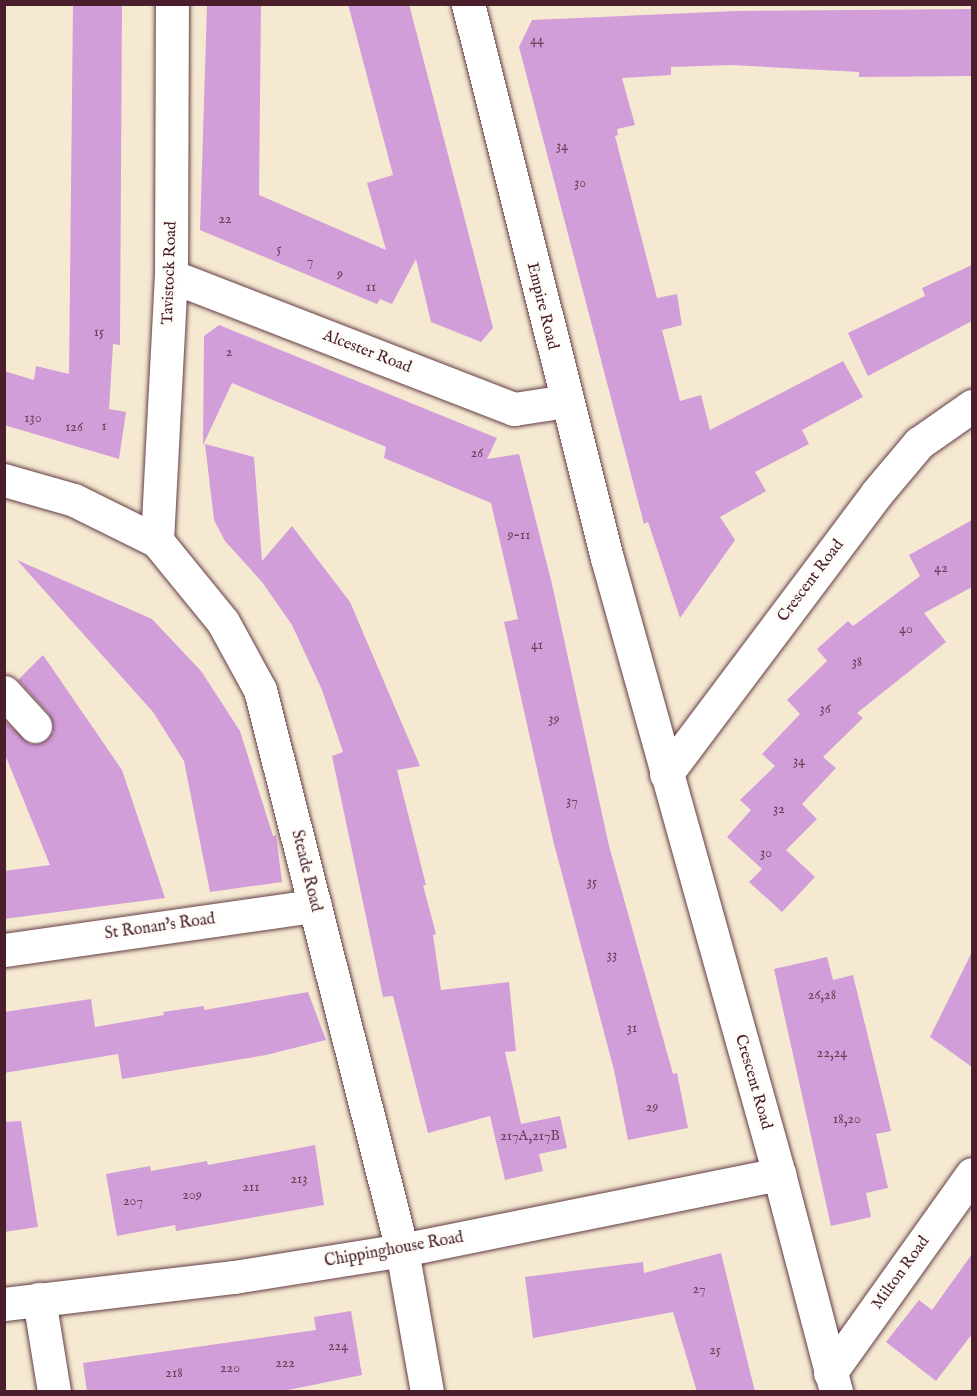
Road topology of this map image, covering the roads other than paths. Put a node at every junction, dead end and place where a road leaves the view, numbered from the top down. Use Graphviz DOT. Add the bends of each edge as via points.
graph roads {
  1 [pos="172,4"];
  2 [pos="468,4"];
  3 [pos="171,276"];
  4 [pos="566,401"];
  5 [pos="972,406"];
  6 [pos="4,480"];
  7 [pos="157,541"];
  8 [pos="620,607"];
  9 [pos="4,692"];
  10 [pos="35,726"];
  11 [pos="666,774"];
  12 [pos="315,906"];
  13 [pos="4,950"];
  14 [pos="779,1174"];
  15 [pos="972,1174"];
  16 [pos="402,1250"];
  17 [pos="39,1299"];
  18 [pos="4,1304"];
  19 [pos="833,1382"];
  20 [pos="54,1392"];
  21 [pos="427,1392"];
  1 -- 3 [label="street, Tavistock Road"];
  2 -- 4 [label="street, Empire Road"];
  3 -- 4 [label="street, Alcester Road" via="514,409"];
  3 -- 7 [label="street, Tavistock Road"];
  4 -- 8 [label="street, Empire Road"];
  5 -- 11 [label="street, Crescent Road" via="920,443 876,494"];
  6 -- 7 [label="street, Steade Road" via="74,500"];
  7 -- 12 [label="street, Steade Road" via="223,622 261,690"];
  8 -- 11 [label="street, Crescent Road"];
  9 -- 10 [label="street"];
  11 -- 14 [label="street, Crescent Road"];
  12 -- 13 [label="street, St Ronan's Road"];
  12 -- 16 [label="street, Steade Road"];
  14 -- 16 [label="street, Chippinghouse Road"];
  14 -- 19 [label="street, Crescent Road"];
  15 -- 19 [label="street, Milton Road"];
  16 -- 17 [label="street, Chippinghouse Road" via="234,1277"];
  16 -- 21 [label="street, Steade Road"];
  17 -- 18 [label="street, Chippinghouse Road"];
  17 -- 20 [label="street"];
}
